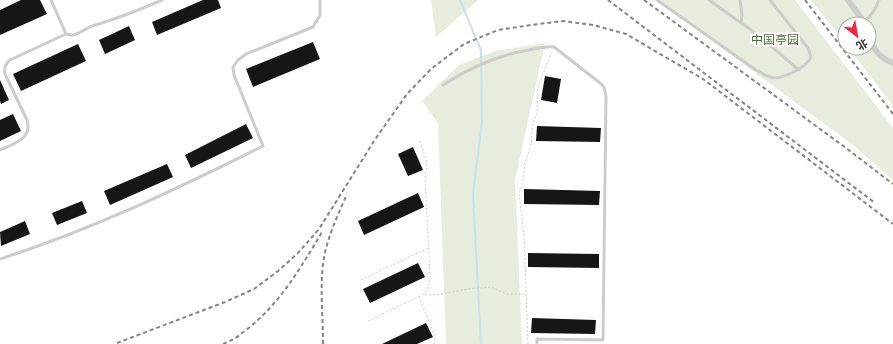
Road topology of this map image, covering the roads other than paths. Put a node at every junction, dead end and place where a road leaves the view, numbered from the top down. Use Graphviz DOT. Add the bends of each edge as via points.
graph roads {
  1 [pos="51,0"];
  2 [pos="162,0"];
  3 [pos="320,0"];
  4 [pos="657,0"];
  5 [pos="709,0"];
  6 [pos="740,0"];
  7 [pos="770,0"];
  8 [pos="848,0"];
  9 [pos="879,0"];
  10 [pos="860,16"];
  11 [pos="871,16"];
  12 [pos="741,22"];
  13 [pos="66,34"];
  14 [pos="877,52"];
  15 [pos="893,63"];
  16 [pos="799,70"];
  17 [pos="443,85"];
  18 [pos="0,150"];
  19 [pos="0,259"];
  20 [pos="537,344"];
  1 -- 13 [label="lane"];
  2 -- 13 [label="lane" via="73,35"];
  3 -- 19 [label="lane" via="320,15 313,27 246,54 233,67 263,146 122,214"];
  4 -- 16 [label="lane" via="769,77 779,77"];
  5 -- 12 [label="lane"];
  6 -- 12 [label="lane"];
  7 -- 16 [label="lane" via="811,52 810,61"];
  8 -- 10 [label="street"];
  9 -- 11 [label="lane"];
  12 -- 16 [label="lane"];
  13 -- 18 [label="lane" via="10,60 6,65 5,74 29,128 23,138"];
  14 -- 15 [label="street" via="882,58"];
  17 -- 20 [label="lane" via="494,59 520,51 554,47 604,87 603,340 537,339"];
}
